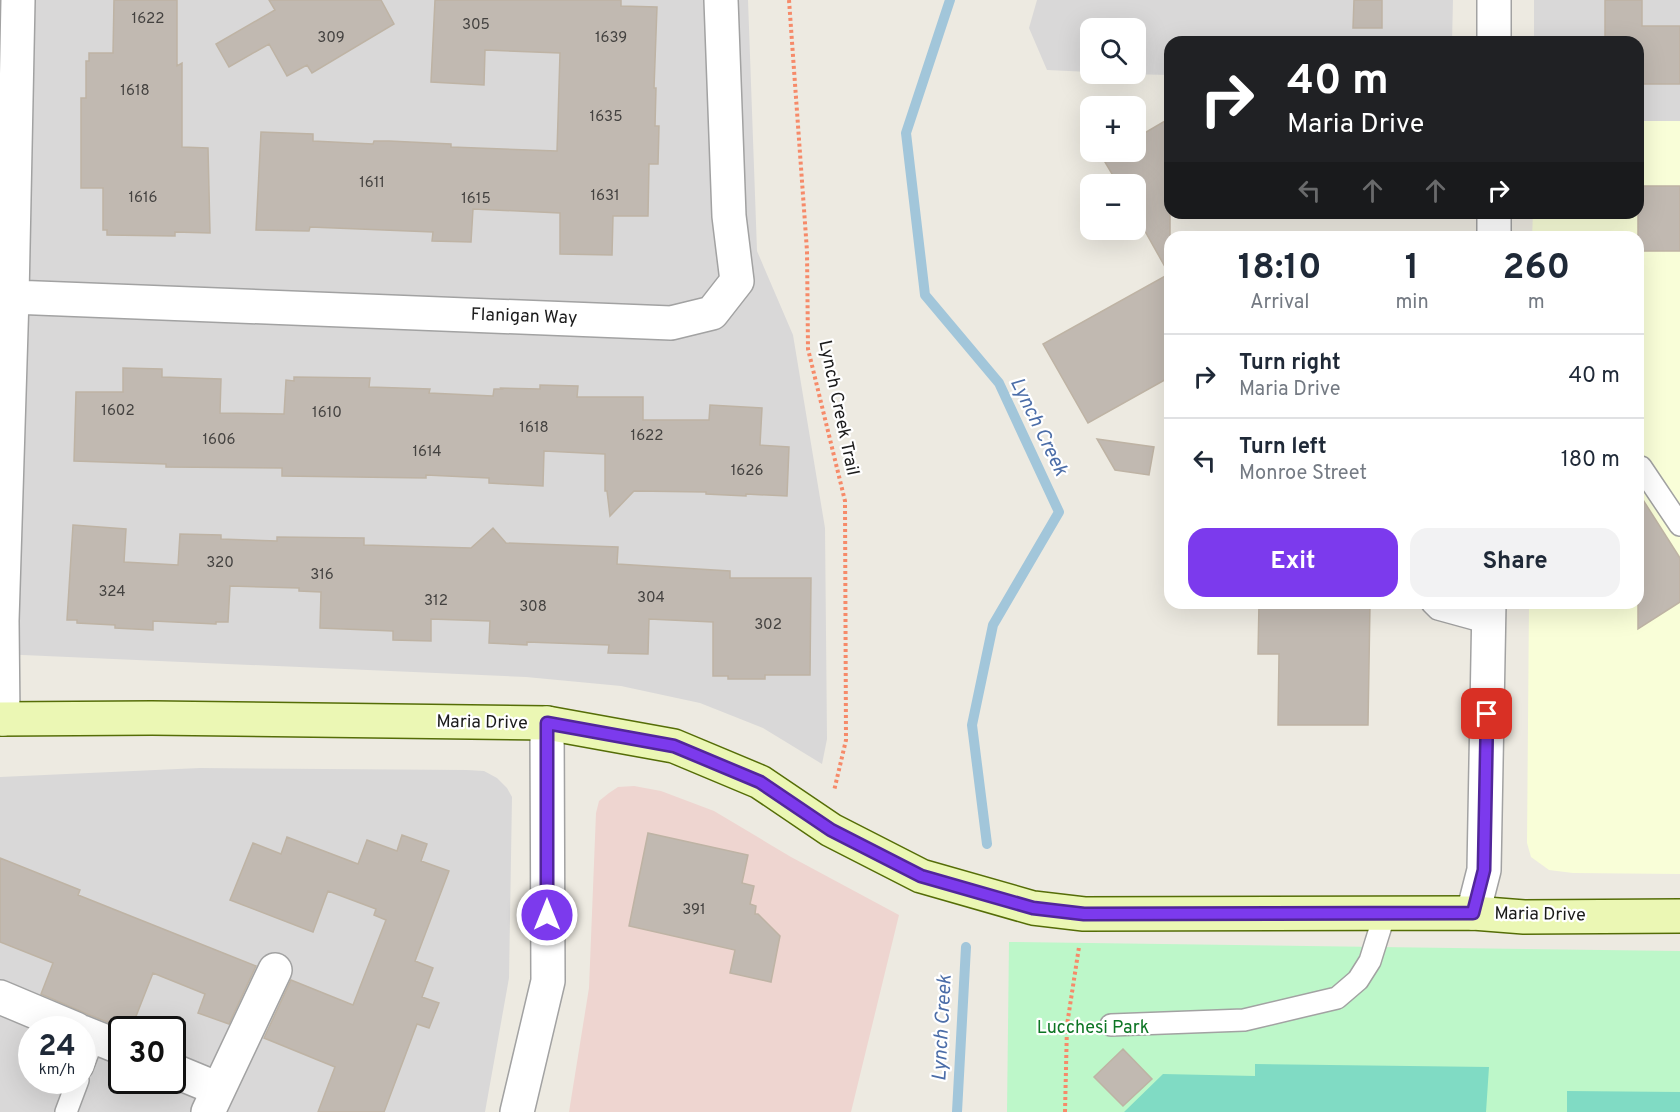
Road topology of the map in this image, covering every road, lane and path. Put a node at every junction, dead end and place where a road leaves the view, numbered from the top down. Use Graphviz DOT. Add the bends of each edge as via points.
graph roads {
  1 [pos="18,0"];
  2 [pos="721,0"];
  3 [pos="789,0"];
  4 [pos="1494,0"];
  5 [pos="1494,36"];
  6 [pos="12,297"];
  7 [pos="1644,471"];
  8 [pos="1680,525"];
  9 [pos="1438,609"];
  10 [pos="1489,613"];
  11 [pos="2,719"];
  12 [pos="547,723"];
  13 [pos="835,785"];
  14 [pos="1385,913"];
  15 [pos="1473,913"];
  16 [pos="1680,916"];
  17 [pos="1079,946"];
  18 [pos="275,970"];
  19 [pos="0,997"];
  20 [pos="45,1016"];
  21 [pos="1111,1024"];
  22 [pos="186,1081"];
  23 [pos="73,1094"];
  24 [pos="213,1101"];
  25 [pos="66,1112"];
  26 [pos="518,1112"];
  27 [pos="1065,1112"];
  1 -- 6 [label="street"];
  2 -- 6 [label="street, Flanigan Way" via="729,216 737,281 712,313 670,322"];
  3 -- 13 [label="path, Lynch Creek Trail" via="807,251 808,349 845,501 846,740"];
  4 -- 5 [label="street"];
  6 -- 11 [label="street"];
  7 -- 8 [label="lane"];
  9 -- 10 [label="lane"];
  10 -- 15 [label="street" via="1484,870"];
  11 -- 12 [label="street, Maria Drive"];
  12 -- 14 [label="street, Maria Drive" via="674,746 760,782 831,830 921,876 1033,908 1084,914"];
  12 -- 26 [label="street" via="548,981"];
  14 -- 15 [label="street, Maria Drive"];
  14 -- 21 [label="lane" via="1370,961 1358,980 1337,998 1244,1020"];
  15 -- 16 [label="street, Maria Drive" via="1524,917"];
  17 -- 27 [label="path" via="1067,1025"];
  18 -- 24 [label="street"];
  19 -- 20 [label="street"];
  22 -- 24 [label="street"];
  23 -- 25 [label="lane"];
}
